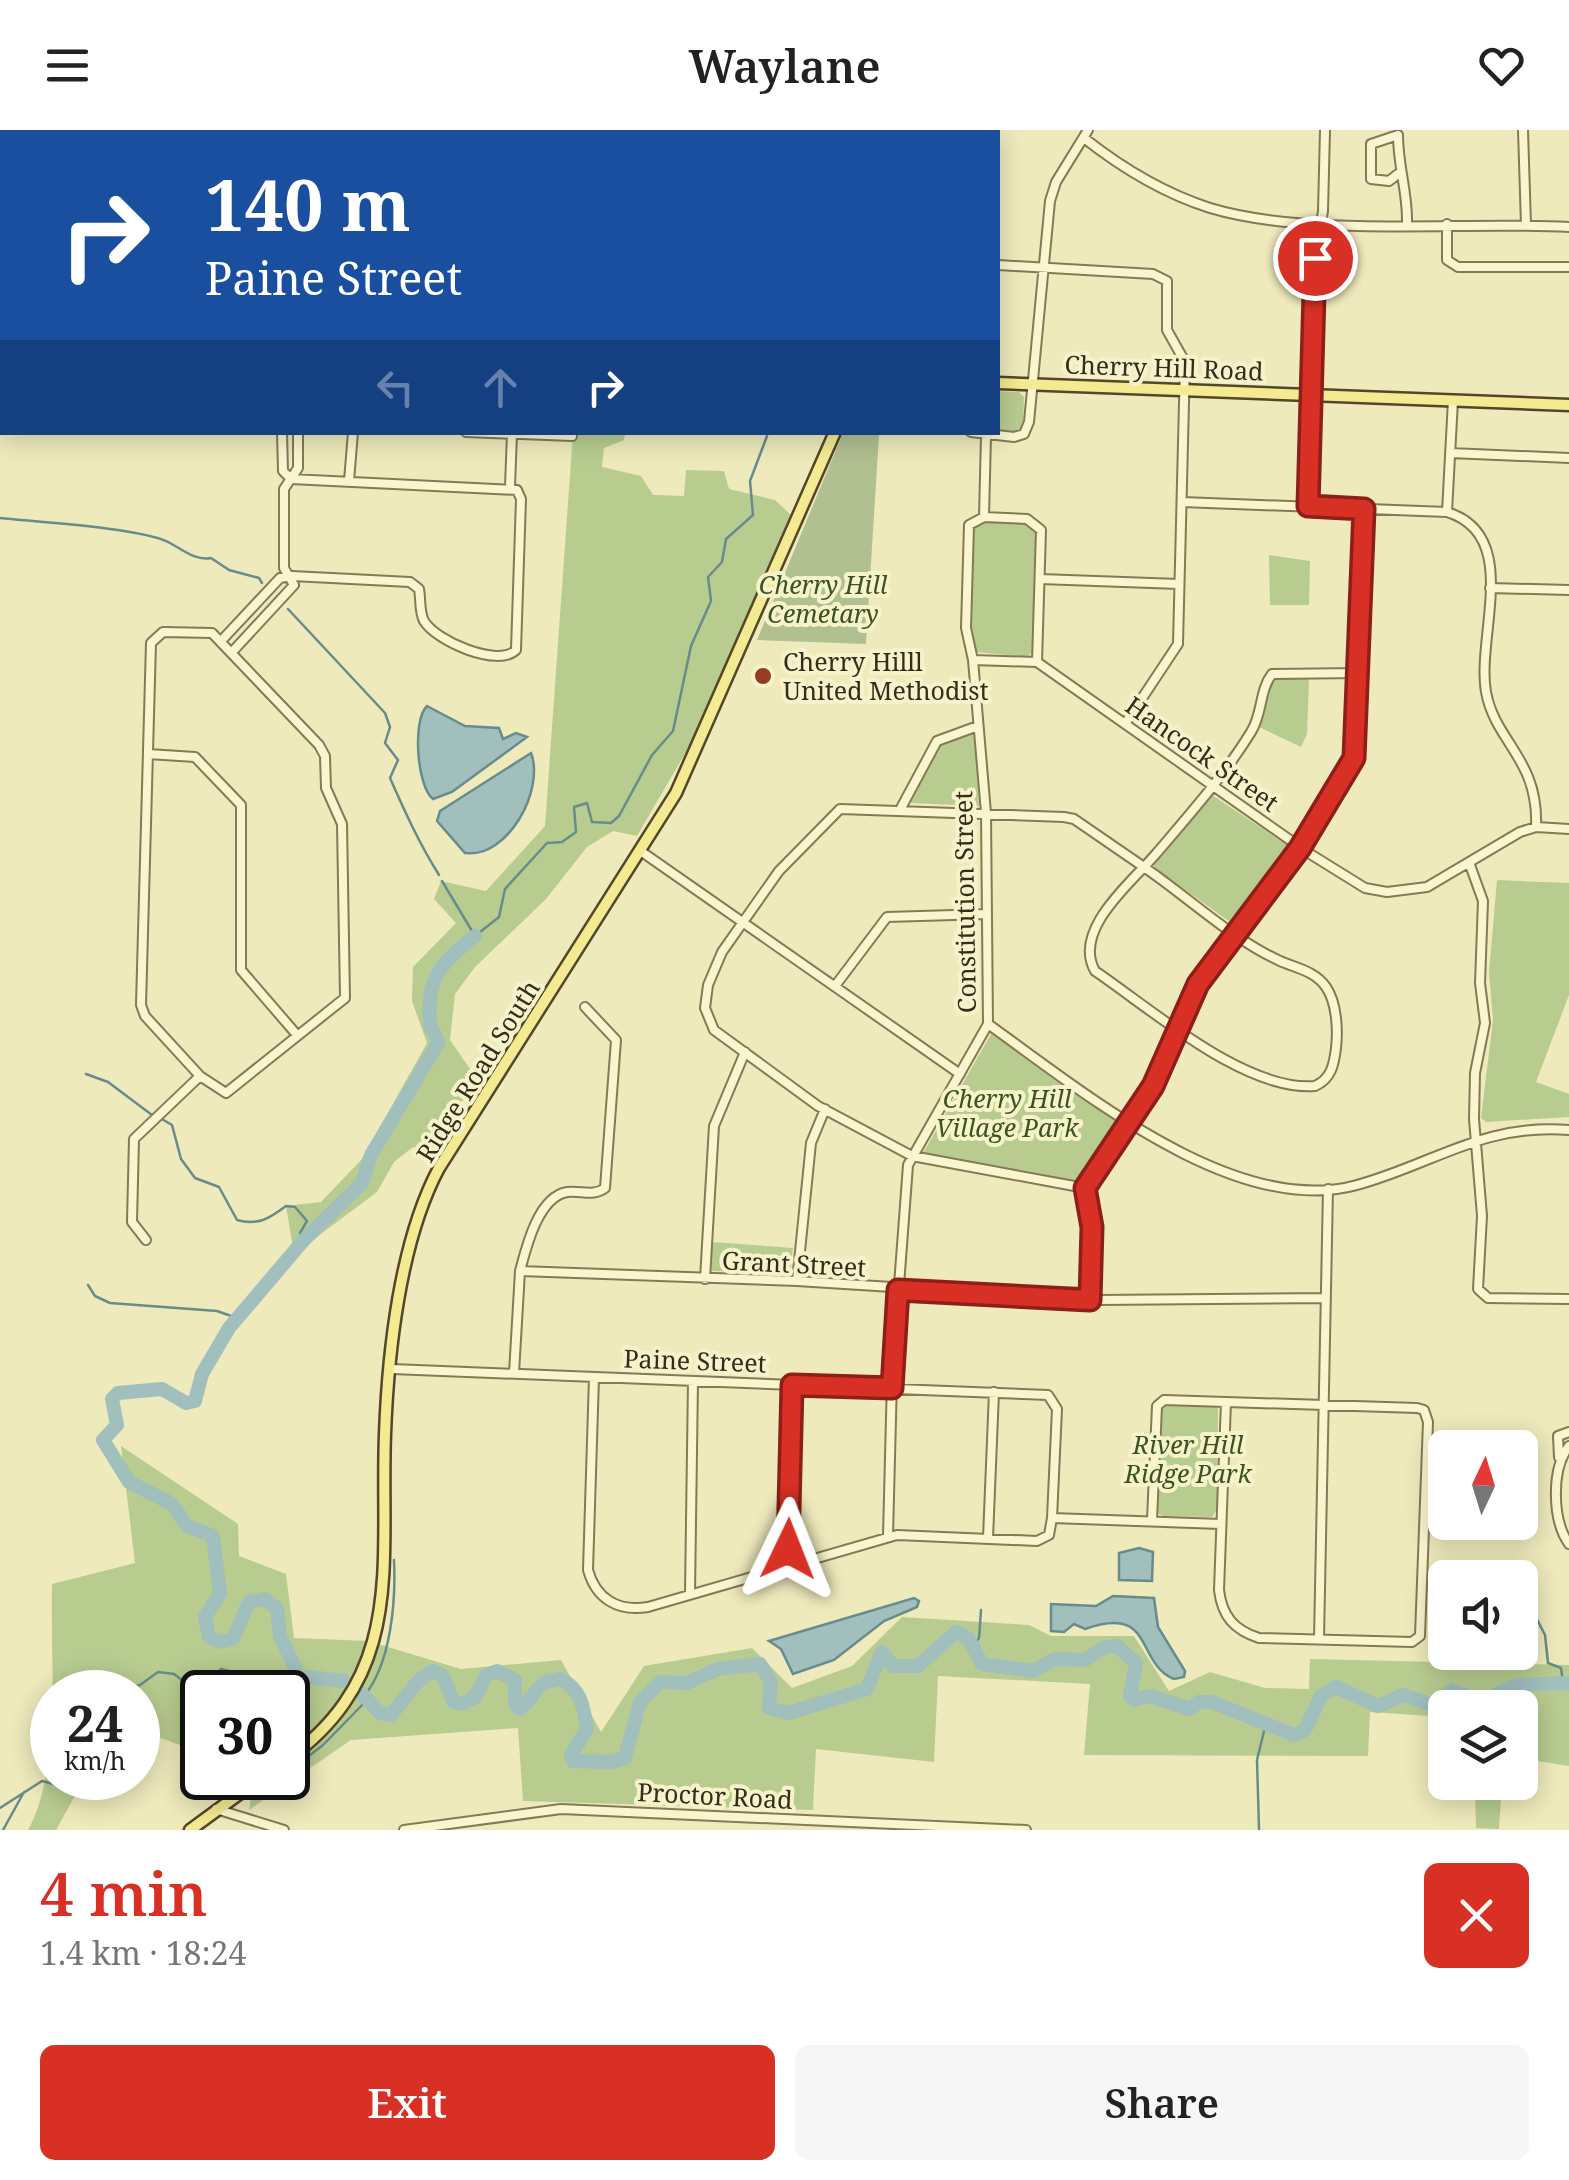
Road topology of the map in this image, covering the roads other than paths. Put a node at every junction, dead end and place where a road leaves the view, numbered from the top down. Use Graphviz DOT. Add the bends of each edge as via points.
graph roads {
  1 [pos="243,130"];
  2 [pos="286,130"];
  3 [pos="1325,130"];
  4 [pos="1523,130"];
  5 [pos="1086,134"];
  6 [pos="1398,174"];
  7 [pos="1322,222"];
  8 [pos="1408,224"];
  9 [pos="1447,224"];
  10 [pos="1526,224"];
  11 [pos="1569,227"];
  12 [pos="1000,265"];
  13 [pos="1569,267"];
  14 [pos="1043,270"];
  15 [pos="1000,382"];
  16 [pos="1032,383"];
  17 [pos="1184,390"];
  18 [pos="1312,394"];
  19 [pos="1453,400"];
  20 [pos="1569,405"];
  21 [pos="282,435"];
  22 [pos="298,435"];
  23 [pos="351,435"];
  24 [pos="512,435"];
  25 [pos="542,435"];
  26 [pos="834,435"];
  27 [pos="982,435"];
  28 [pos="572,436"];
  29 [pos="986,436"];
  30 [pos="1450,452"];
  31 [pos="1569,458"];
  32 [pos="291,479"];
  33 [pos="349,481"];
  34 [pos="510,486"];
  35 [pos="1182,502"];
  36 [pos="1308,506"];
  37 [pos="1364,509"];
  38 [pos="1447,512"];
  39 [pos="984,517"];
  40 [pos="292,576"];
  41 [pos="1040,579"];
  42 [pos="1179,584"];
  43 [pos="1490,588"];
  44 [pos="1569,590"];
  45 [pos="222,640"];
  46 [pos="233,651"];
  47 [pos="973,660"];
  48 [pos="1036,662"];
  49 [pos="1358,672"];
  50 [pos="1124,724"];
  51 [pos="978,726"];
  52 [pos="148,754"];
  53 [pos="1213,786"];
  54 [pos="900,808"];
  55 [pos="986,813"];
  56 [pos="1536,828"];
  57 [pos="1569,830"];
  58 [pos="1300,848"];
  59 [pos="642,852"];
  60 [pos="1470,864"];
  61 [pos="1144,868"];
  62 [pos="987,914"];
  63 [pos="742,922"];
  64 [pos="1236,932"];
  65 [pos="834,986"];
  66 [pos="584,1007"];
  67 [pos="988,1024"];
  68 [pos="1179,1028"];
  69 [pos="297,1035"];
  70 [pos="745,1052"];
  71 [pos="960,1074"];
  72 [pos="200,1076"];
  73 [pos="824,1109"];
  74 [pos="1130,1124"];
  75 [pos="1569,1130"];
  76 [pos="1475,1139"];
  77 [pos="912,1156"];
  78 [pos="1085,1188"];
  79 [pos="1328,1190"];
  80 [pos="146,1240"];
  81 [pos="520,1271"];
  82 [pos="705,1279"];
  83 [pos="797,1281"];
  84 [pos="898,1290"];
  85 [pos="1324,1298"];
  86 [pos="1569,1299"];
  87 [pos="1090,1300"];
  88 [pos="392,1370"];
  89 [pos="514,1373"];
  90 [pos="594,1377"];
  91 [pos="693,1381"];
  92 [pos="792,1385"];
  93 [pos="892,1388"];
  94 [pos="994,1392"];
  95 [pos="1226,1402"];
  96 [pos="1325,1404"];
  97 [pos="1569,1432"];
  98 [pos="1569,1446"];
  99 [pos="1560,1458"];
  100 [pos="1052,1518"];
  101 [pos="1152,1520"];
  102 [pos="1221,1524"];
  103 [pos="888,1536"];
  104 [pos="988,1538"];
  105 [pos="1569,1544"];
  106 [pos="792,1564"];
  107 [pos="690,1593"];
  108 [pos="1318,1639"];
  109 [pos="310,1738"];
  110 [pos="229,1800"];
  111 [pos="216,1809"];
  112 [pos="969,1829"];
  113 [pos="984,1829"];
  114 [pos="190,1830"];
  115 [pos="284,1830"];
  116 [pos="404,1830"];
  117 [pos="1026,1830"];
  1 -- 2 [label="street"];
  3 -- 7 [label="street"];
  4 -- 10 [label="street"];
  5 -- 7 [label="street" via="1148,182 1188,200 1247,215"];
  5 -- 14 [label="street" via="1052,191"];
  6 -- 6 [label="street" via="1398,135 1371,144 1371,179 1389,181"];
  6 -- 8 [label="street" via="1408,188"];
  7 -- 8 [label="street"];
  7 -- 18 [label="street"];
  8 -- 9 [label="street"];
  9 -- 10 [label="street"];
  9 -- 13 [label="street" via="1447,260 1458,267"];
  10 -- 11 [label="street"];
  12 -- 14 [label="street"];
  14 -- 16 [label="street"];
  14 -- 17 [label="street" via="1165,278 1167,330 1185,362"];
  15 -- 16 [label="main road, Cherry Hill Road"];
  16 -- 17 [label="main road, Cherry Hill Road"];
  16 -- 29 [label="street" via="1024,434"];
  17 -- 18 [label="main road, Cherry Hill Road"];
  17 -- 35 [label="street"];
  18 -- 19 [label="main road, Cherry Hill Road"];
  18 -- 36 [label="street"];
  19 -- 20 [label="main road, Cherry Hill Road"];
  19 -- 30 [label="street"];
  21 -- 32 [label="street" via="283,471"];
  22 -- 32 [label="street" via="298,468"];
  23 -- 33 [label="street"];
  24 -- 34 [label="street"];
  25 -- 28 [label="street"];
  26 -- 59 [label="main road, Ridge Road South" via="709,725"];
  27 -- 29 [label="street"];
  29 -- 39 [label="street, Constitution Street"];
  30 -- 31 [label="street"];
  30 -- 38 [label="street"];
  32 -- 33 [label="street"];
  32 -- 40 [label="street" via="284,490 284,568"];
  33 -- 34 [label="street"];
  34 -- 40 [label="street" via="522,499 517,646 510,656 485,656 430,628 420,592 410,582"];
  35 -- 36 [label="street"];
  35 -- 42 [label="street"];
  36 -- 37 [label="street"];
  37 -- 38 [label="street"];
  37 -- 49 [label="street"];
  38 -- 43 [label="street" via="1477,530 1489,557"];
  39 -- 41 [label="street" via="1035,522"];
  39 -- 47 [label="street, Constitution Street" via="969,525 966,628"];
  40 -- 45 [label="street" via="280,578"];
  40 -- 46 [label="street" via="294,585"];
  41 -- 42 [label="street"];
  41 -- 48 [label="street"];
  42 -- 50 [label="street" via="1178,644"];
  43 -- 44 [label="street"];
  43 -- 56 [label="street" via="1486,688 1530,776"];
  45 -- 46 [label="street"];
  45 -- 52 [label="street" via="212,633 163,632 151,643"];
  46 -- 69 [label="street" via="320,745 326,788 342,824 345,998"];
  47 -- 48 [label="street"];
  47 -- 51 [label="street, Constitution Street"];
  48 -- 50 [label="street, Hancock Street"];
  49 -- 53 [label="street" via="1272,674 1258,720"];
  49 -- 58 [label="street" via="1354,758"];
  50 -- 53 [label="street, Hancock Street"];
  51 -- 54 [label="street" via="938,741"];
  51 -- 55 [label="street, Constitution Street"];
  52 -- 69 [label="street" via="194,757 242,805 241,970"];
  52 -- 72 [label="street" via="141,1005"];
  53 -- 58 [label="street, Hancock Street"];
  53 -- 61 [label="street"];
  54 -- 55 [label="street"];
  54 -- 63 [label="street" via="840,809 779,871"];
  55 -- 61 [label="street" via="1074,819"];
  55 -- 62 [label="street, Constitution Street"];
  56 -- 57 [label="street, Hancock Street"];
  56 -- 60 [label="street, Hancock Street"];
  58 -- 60 [label="street, Hancock Street" via="1348,880 1387,892 1427,887"];
  58 -- 64 [label="street"];
  59 -- 63 [label="street"];
  59 -- 88 [label="main road, Ridge Road South" via="430,1185 410,1244"];
  60 -- 76 [label="street" via="1483,901 1485,1022"];
  61 -- 64 [label="street"];
  61 -- 68 [label="street" via="1093,929 1091,964"];
  62 -- 65 [label="street" via="887,917"];
  62 -- 67 [label="street, Constitution Street"];
  63 -- 65 [label="street"];
  63 -- 70 [label="street" via="713,968 706,1008 714,1030"];
  64 -- 68 [label="street" via="1198,984"];
  64 -- 68 [label="street" via="1326,986 1336,1024 1330,1075 1315,1086 1282,1082 1213,1052"];
  65 -- 71 [label="street"];
  66 -- 81 [label="street" via="616,1040 605,1188 552,1199"];
  67 -- 71 [label="street, Constitution Street"];
  67 -- 74 [label="street"];
  68 -- 74 [label="street"];
  69 -- 72 [label="street" via="229,1093"];
  70 -- 73 [label="street"];
  70 -- 82 [label="street" via="714,1126"];
  71 -- 77 [label="street, Constitution Street"];
  72 -- 80 [label="street" via="134,1139 132,1222"];
  73 -- 77 [label="street"];
  73 -- 83 [label="street" via="811,1143"];
  74 -- 78 [label="street"];
  74 -- 79 [label="street" via="1242,1179"];
  75 -- 76 [label="street" via="1539,1127"];
  76 -- 79 [label="street" via="1385,1176"];
  76 -- 86 [label="street" via="1480,1294"];
  77 -- 78 [label="street"];
  77 -- 84 [label="street, Constitution Street"];
  78 -- 87 [label="street" via="1092,1227"];
  79 -- 85 [label="street"];
  81 -- 82 [label="street, Grant Street"];
  81 -- 89 [label="street"];
  82 -- 83 [label="street, Grant Street"];
  83 -- 84 [label="street, Grant Street"];
  84 -- 87 [label="street, Grant Street"];
  84 -- 93 [label="street, Constitution Street"];
  85 -- 87 [label="street, Grant Street"];
  85 -- 96 [label="street"];
  88 -- 89 [label="street, Paine Street"];
  88 -- 109 [label="main road, Ridge Road South" via="385,1435 386,1577 377,1638 342,1707"];
  89 -- 90 [label="street, Paine Street"];
  90 -- 91 [label="street, Paine Street"];
  90 -- 107 [label="street" via="587,1564 592,1583 611,1603 629,1609"];
  91 -- 92 [label="street, Paine Street"];
  91 -- 107 [label="street"];
  92 -- 93 [label="street, Paine Street"];
  92 -- 106 [label="street"];
  93 -- 94 [label="street, Paine Street"];
  93 -- 103 [label="street, Constitution Street"];
  94 -- 100 [label="street, Paine Street" via="1048,1395 1056,1403"];
  94 -- 104 [label="street"];
  95 -- 96 [label="street"];
  95 -- 101 [label="street" via="1164,1400 1157,1406"];
  95 -- 102 [label="street"];
  96 -- 108 [label="street"];
  96 -- 108 [label="street" via="1426,1412 1422,1609 1418,1639"];
  97 -- 99 [label="street" via="1558,1436"];
  98 -- 99 [label="street"];
  99 -- 105 [label="street" via="1557,1510"];
  100 -- 101 [label="street"];
  100 -- 104 [label="street" via="1045,1540"];
  101 -- 102 [label="street"];
  102 -- 108 [label="street" via="1220,1595 1228,1619 1259,1638"];
  103 -- 104 [label="street"];
  103 -- 106 [label="street"];
  106 -- 107 [label="street"];
  110 -- 111 [label="main road"];
  111 -- 114 [label="main road"];
  111 -- 115 [label="street"];
  112 -- 113 [label="street, Proctor Road"];
  112 -- 116 [label="street, Proctor Road" via="561,1809"];
  113 -- 117 [label="street, Proctor Road"];
}
